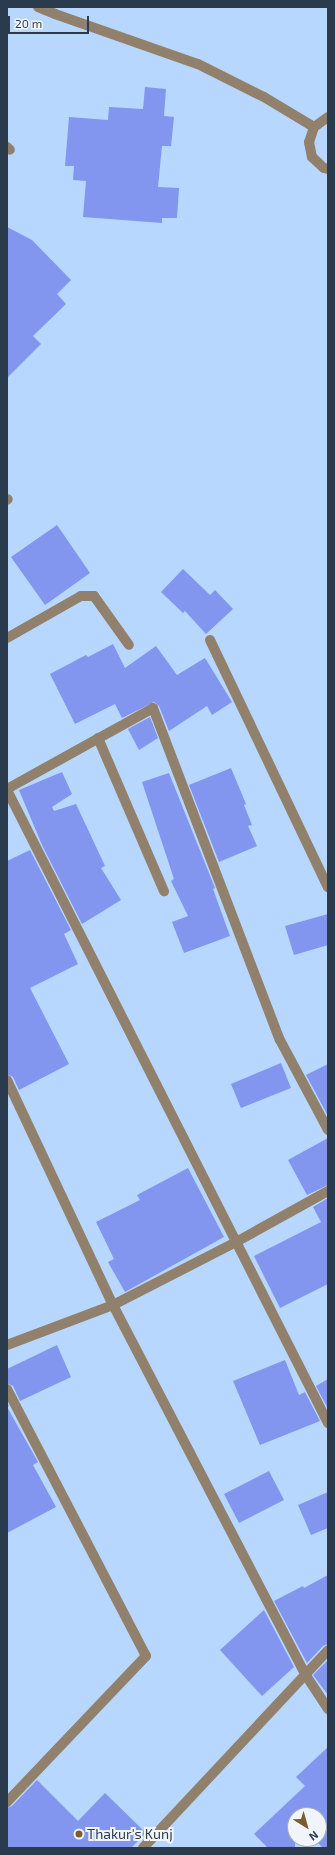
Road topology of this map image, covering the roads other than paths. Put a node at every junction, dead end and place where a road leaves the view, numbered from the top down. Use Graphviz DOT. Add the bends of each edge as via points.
graph roads {
  1 [pos="38,7"];
  2 [pos="328,117"];
  3 [pos="314,127"];
  4 [pos="328,169"];
  5 [pos="7,638"];
  6 [pos="210,640"];
  7 [pos="130,646"];
  8 [pos="98,738"];
  9 [pos="7,790"];
  10 [pos="328,887"];
  11 [pos="164,891"];
  12 [pos="7,1080"];
  13 [pos="328,1130"];
  14 [pos="328,1191"];
  15 [pos="236,1242"];
  16 [pos="113,1305"];
  17 [pos="7,1345"];
  18 [pos="7,1389"];
  19 [pos="328,1423"];
  20 [pos="328,1650"];
  21 [pos="305,1674"];
  22 [pos="328,1709"];
  23 [pos="7,1802"];
  24 [pos="143,1848"];
  1 -- 3 [label="street" via="198,64 264,97"];
  2 -- 3 [label="street"];
  3 -- 4 [label="street" via="309,142 312,157"];
  5 -- 7 [label="street" via="81,596 94,596"];
  6 -- 10 [label="street"];
  8 -- 9 [label="street"];
  8 -- 11 [label="street"];
  8 -- 13 [label="street" via="153,708 280,1040"];
  9 -- 15 [label="street"];
  12 -- 16 [label="street"];
  14 -- 15 [label="street"];
  15 -- 16 [label="street"];
  15 -- 19 [label="street"];
  16 -- 17 [label="street"];
  16 -- 21 [label="street"];
  18 -- 23 [label="street" via="146,1656"];
  20 -- 21 [label="street"];
  21 -- 22 [label="street"];
  21 -- 24 [label="street"];
}
